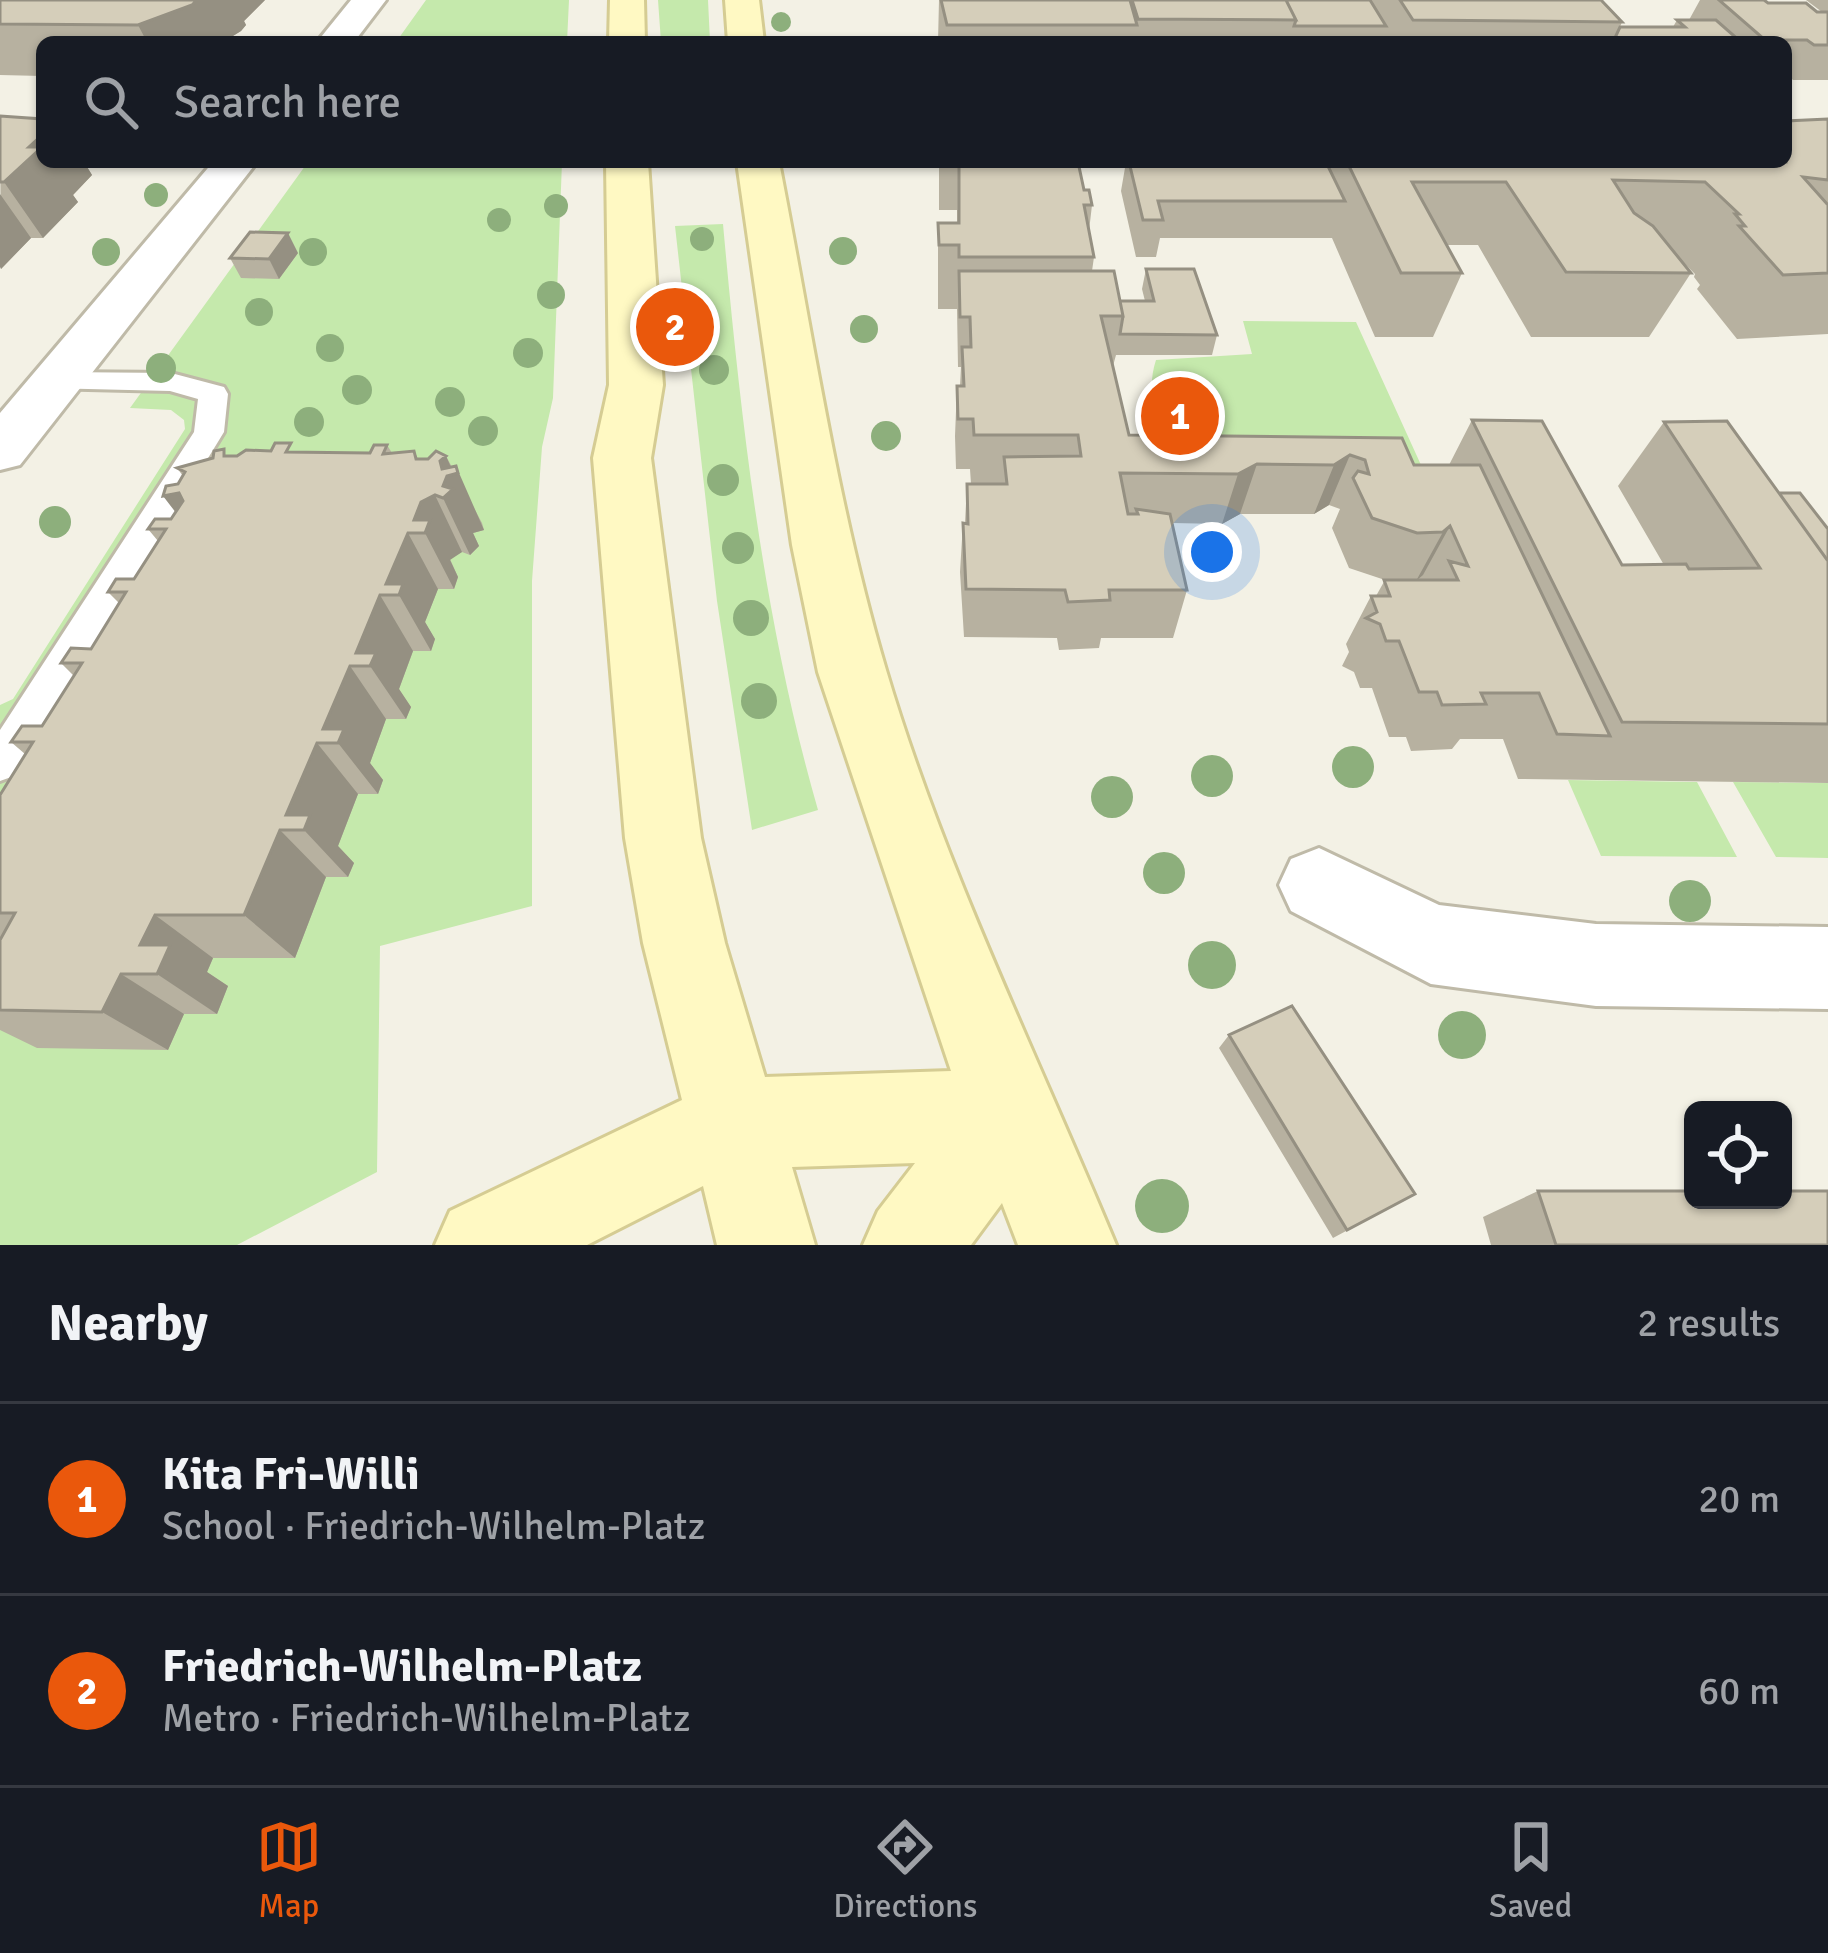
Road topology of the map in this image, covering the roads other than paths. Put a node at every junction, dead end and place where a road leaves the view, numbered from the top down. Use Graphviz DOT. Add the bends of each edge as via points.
graph roads {
  1 [pos="369,0"];
  2 [pos="627,0"];
  3 [pos="742,0"];
  4 [pos="340,36"];
  5 [pos="627,36"];
  6 [pos="745,36"];
  7 [pos="231,168"];
  8 [pos="627,168"];
  9 [pos="759,168"];
  10 [pos="58,381"];
  11 [pos="0,451"];
  12 [pos="0,764"];
  13 [pos="1319,885"];
  14 [pos="1828,968"];
  15 [pos="1011,1114"];
  16 [pos="730,1124"];
  17 [pos="484,1245"];
  18 [pos="766,1245"];
  19 [pos="912,1245"];
  20 [pos="1067,1245"];
  1 -- 4 [label="street"];
  2 -- 5 [label="main road"];
  3 -- 6 [label="main road"];
  7 -- 10 [label="street"];
  8 -- 16 [label="main road" via="636,386 622,458 663,838"];
  9 -- 15 [label="main road" via="852,672"];
  10 -- 11 [label="street"];
  10 -- 12 [label="lane" via="171,382 213,394 209,433"];
  13 -- 14 [label="street" via="1430,944 1596,965"];
  15 -- 16 [label="main road"];
  15 -- 19 [label="main road"];
  15 -- 20 [label="main road"];
  16 -- 17 [label="main road"];
  16 -- 18 [label="main road"];
}
